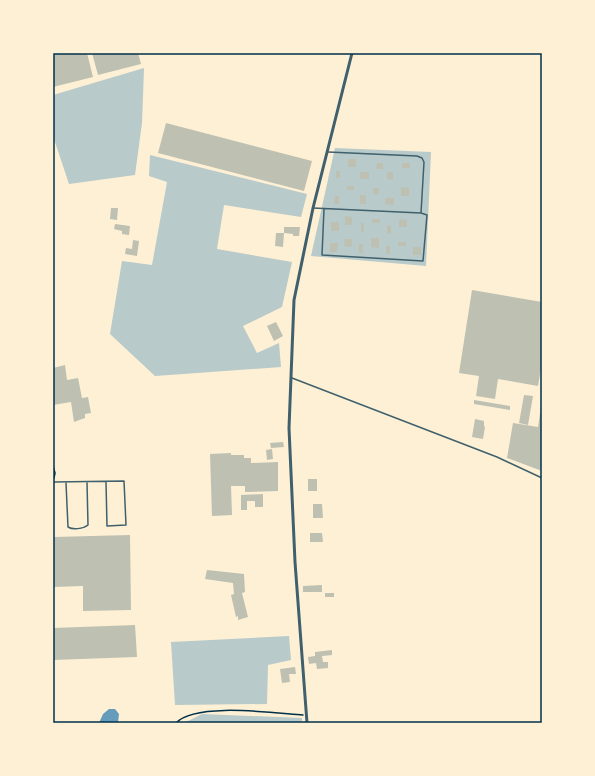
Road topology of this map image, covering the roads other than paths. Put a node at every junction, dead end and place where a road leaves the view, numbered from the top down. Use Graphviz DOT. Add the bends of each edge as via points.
graph roads {
  1 [pos="352,53"];
  2 [pos="326,152"];
  3 [pos="313,208"];
  4 [pos="324,208"];
  5 [pos="422,213"];
  6 [pos="290,378"];
  7 [pos="542,478"];
  8 [pos="53,482"];
  9 [pos="87,482"];
  10 [pos="106,482"];
  11 [pos="66,483"];
  12 [pos="307,723"];
  1 -- 2 [label="street"];
  2 -- 3 [label="street"];
  2 -- 5 [label="lane" via="422,158"];
  3 -- 4 [label="lane"];
  3 -- 6 [label="street" via="294,300"];
  4 -- 5 [label="lane"];
  4 -- 5 [label="lane" via="322,255 423,261 426,215"];
  6 -- 7 [label="lane" via="497,457"];
  6 -- 12 [label="street" via="289,428 295,554"];
  8 -- 11 [label="lane"];
  9 -- 10 [label="lane"];
  9 -- 11 [label="lane"];
  9 -- 11 [label="lane" via="88,525 79,528 68,527"];
  10 -- 10 [label="lane" via="124,481 126,525 107,526"];
}
